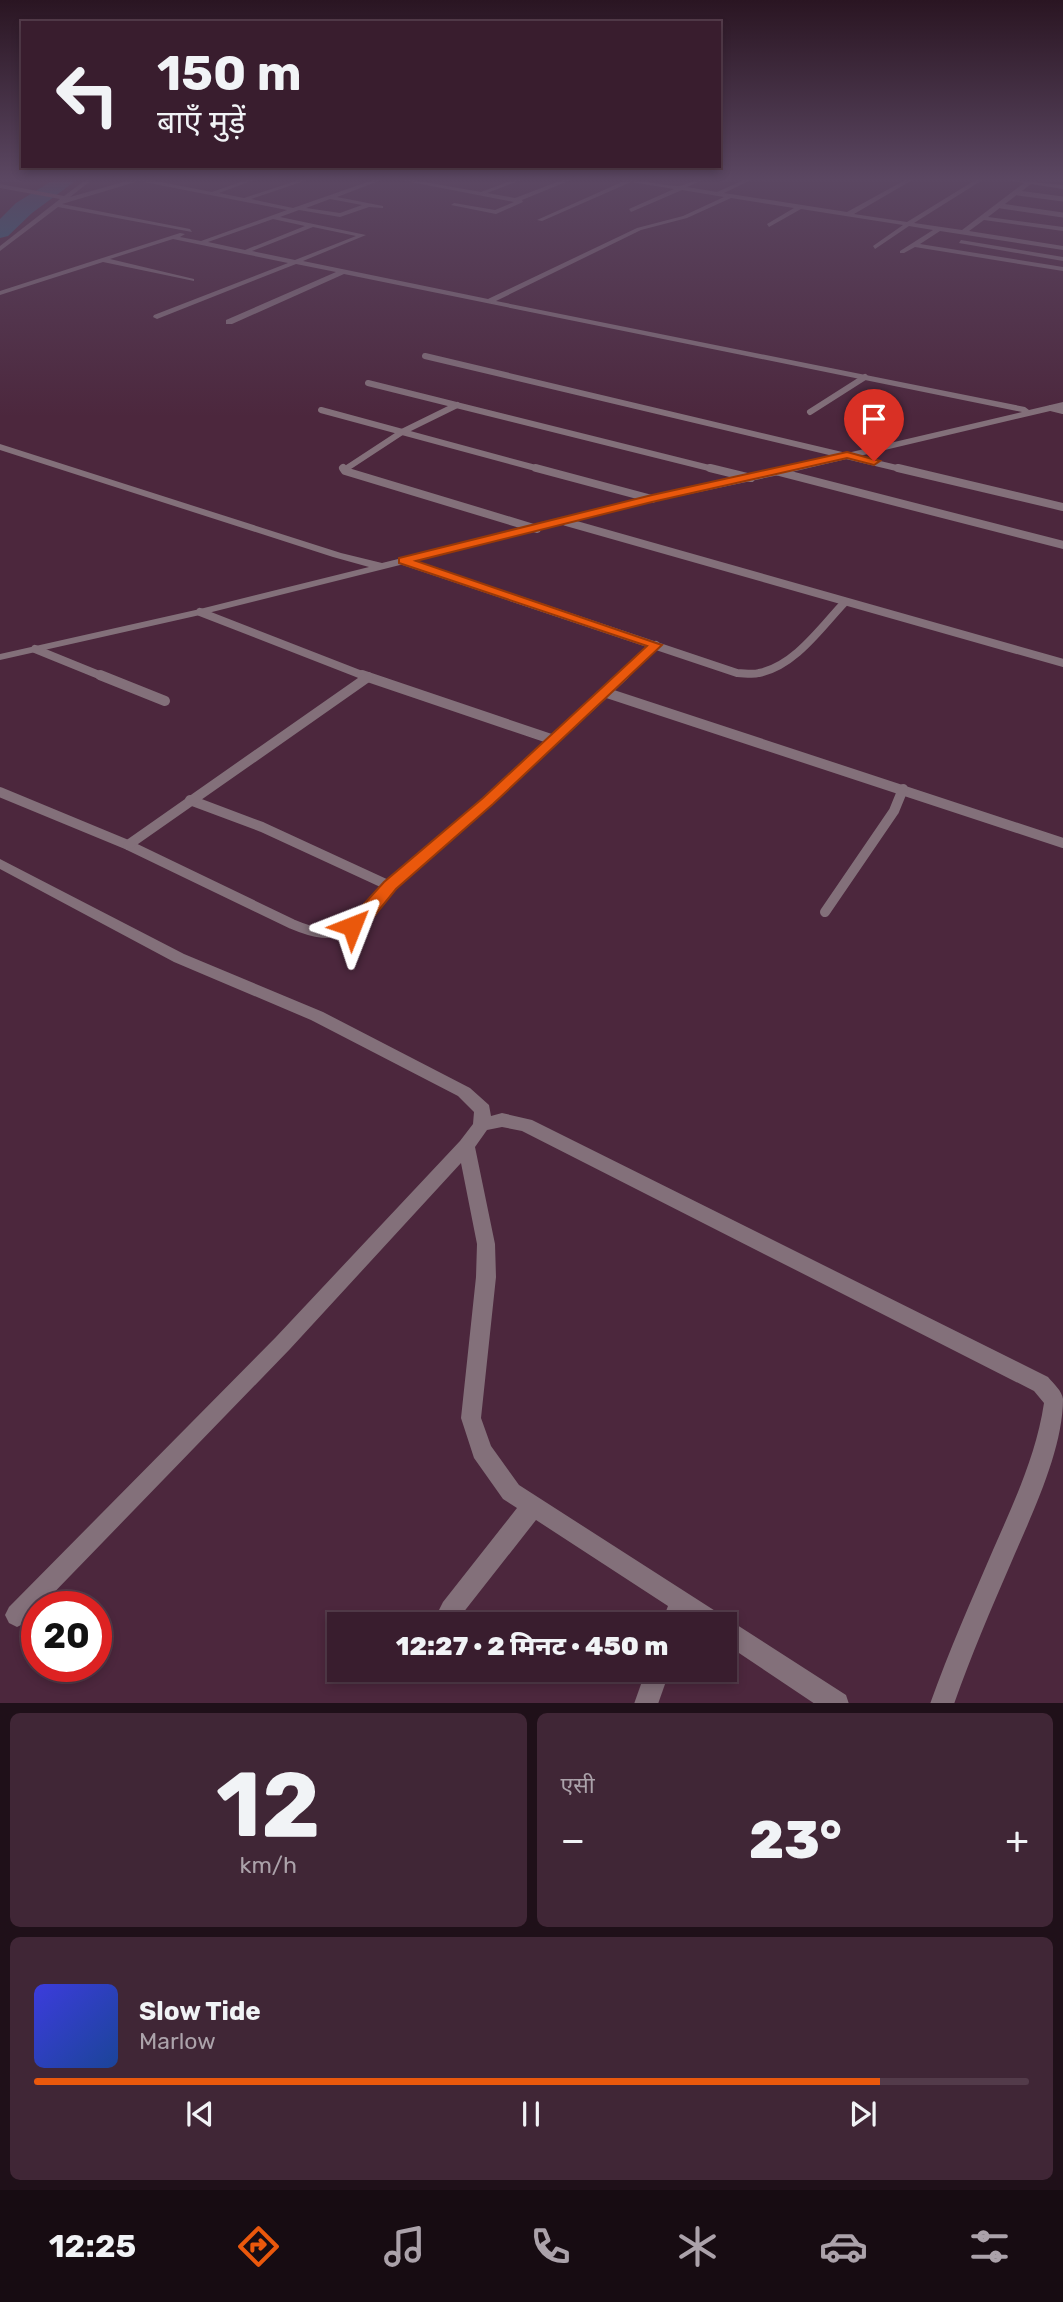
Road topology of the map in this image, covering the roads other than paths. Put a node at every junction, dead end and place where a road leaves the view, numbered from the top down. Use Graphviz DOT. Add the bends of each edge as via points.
graph roads {
  1 [pos="108,258"];
  2 [pos="281,258"];
  3 [pos="306,258"];
  4 [pos="578,258"];
  5 [pos="986,258"];
  6 [pos="103,260"];
  7 [pos="297,262"];
  8 [pos="1063,269"];
  9 [pos="345,271"];
  10 [pos="192,280"];
  11 [pos="0,293"];
  12 [pos="490,301"];
  13 [pos="157,317"];
  14 [pos="229,322"];
  15 [pos="425,356"];
  16 [pos="865,377"];
  17 [pos="368,383"];
  18 [pos="457,405"];
  19 [pos="1063,408"];
  20 [pos="321,410"];
  21 [pos="810,412"];
  22 [pos="1030,412"];
  23 [pos="402,432"];
  24 [pos="0,447"];
  25 [pos="847,455"];
  26 [pos="779,472"];
  27 [pos="751,478"];
  28 [pos="652,499"];
  29 [pos="1063,507"];
  30 [pos="566,522"];
  31 [pos="537,529"];
  32 [pos="1063,545"];
  33 [pos="403,561"];
  34 [pos="381,566"];
  35 [pos="845,602"];
  36 [pos="200,612"];
  37 [pos="656,645"];
  38 [pos="36,649"];
  39 [pos="0,657"];
  40 [pos="1063,663"];
  41 [pos="368,677"];
  42 [pos="604,692"];
  43 [pos="165,701"];
  44 [pos="554,740"];
  45 [pos="903,789"];
  46 [pos="0,792"];
  47 [pos="190,800"];
  48 [pos="1063,843"];
  49 [pos="128,845"];
  50 [pos="0,863"];
  51 [pos="390,886"];
  52 [pos="825,912"];
  53 [pos="481,1125"];
  54 [pos="466,1146"];
  55 [pos="533,1506"];
  56 [pos="681,1601"];
  57 [pos="452,1610"];
  58 [pos="677,1612"];
  59 [pos="698,1612"];
  60 [pos="17,1615"];
  61 [pos="737,1638"];
  62 [pos="654,1682"];
  63 [pos="646,1703"];
  64 [pos="837,1703"];
  65 [pos="942,1703"];
  1 -- 6 [label="street"];
  2 -- 7 [label="street"];
  3 -- 7 [label="street"];
  4 -- 12 [label="street"];
  5 -- 8 [label="street"];
  6 -- 10 [label="street"];
  6 -- 11 [label="street"];
  7 -- 9 [label="street"];
  7 -- 13 [label="street"];
  9 -- 12 [label="street"];
  9 -- 14 [label="street"];
  12 -- 16 [label="street"];
  15 -- 25 [label="lane"];
  16 -- 21 [label="lane"];
  16 -- 22 [label="street"];
  17 -- 18 [label="lane"];
  18 -- 23 [label="lane"];
  18 -- 27 [label="lane"];
  19 -- 22 [label="street"];
  20 -- 23 [label="lane"];
  22 -- 25 [label="street"];
  23 -- 28 [label="lane"];
  23 -- 31 [label="lane" via="343,468"];
  24 -- 34 [label="street"];
  25 -- 26 [label="street"];
  25 -- 29 [label="lane"];
  26 -- 27 [label="street"];
  26 -- 32 [label="lane"];
  27 -- 28 [label="street"];
  28 -- 30 [label="street"];
  30 -- 31 [label="street"];
  30 -- 35 [label="lane"];
  31 -- 33 [label="street"];
  33 -- 34 [label="street"];
  33 -- 37 [label="lane"];
  34 -- 36 [label="street"];
  35 -- 37 [label="lane" via="791,655 757,674 737,673"];
  35 -- 40 [label="lane"];
  36 -- 38 [label="street"];
  36 -- 41 [label="lane"];
  37 -- 42 [label="lane"];
  38 -- 39 [label="street"];
  38 -- 43 [label="lane"];
  41 -- 44 [label="lane"];
  41 -- 47 [label="lane"];
  42 -- 44 [label="lane"];
  42 -- 45 [label="lane"];
  44 -- 51 [label="lane"];
  45 -- 48 [label="lane"];
  45 -- 52 [label="lane" via="894,811"];
  46 -- 49 [label="lane"];
  47 -- 49 [label="lane"];
  47 -- 51 [label="lane" via="262,827"];
  49 -- 51 [label="lane" via="314,933 331,934 352,926"];
  50 -- 53 [label="street" via="179,958 317,1016 464,1092 483,1110"];
  53 -- 54 [label="street"];
  53 -- 65 [label="street" via="502,1120 526,1125 1041,1384 1055,1401 1052,1427 1019,1517"];
  54 -- 55 [label="street" via="486,1244 471,1418 482,1451 511,1492"];
  54 -- 60 [label="street" via="283,1343"];
  55 -- 56 [label="street"];
  55 -- 57 [label="street"];
  56 -- 58 [label="street"];
  56 -- 59 [label="street"];
  61 -- 64 [label="street"];
  62 -- 63 [label="street"];
}
